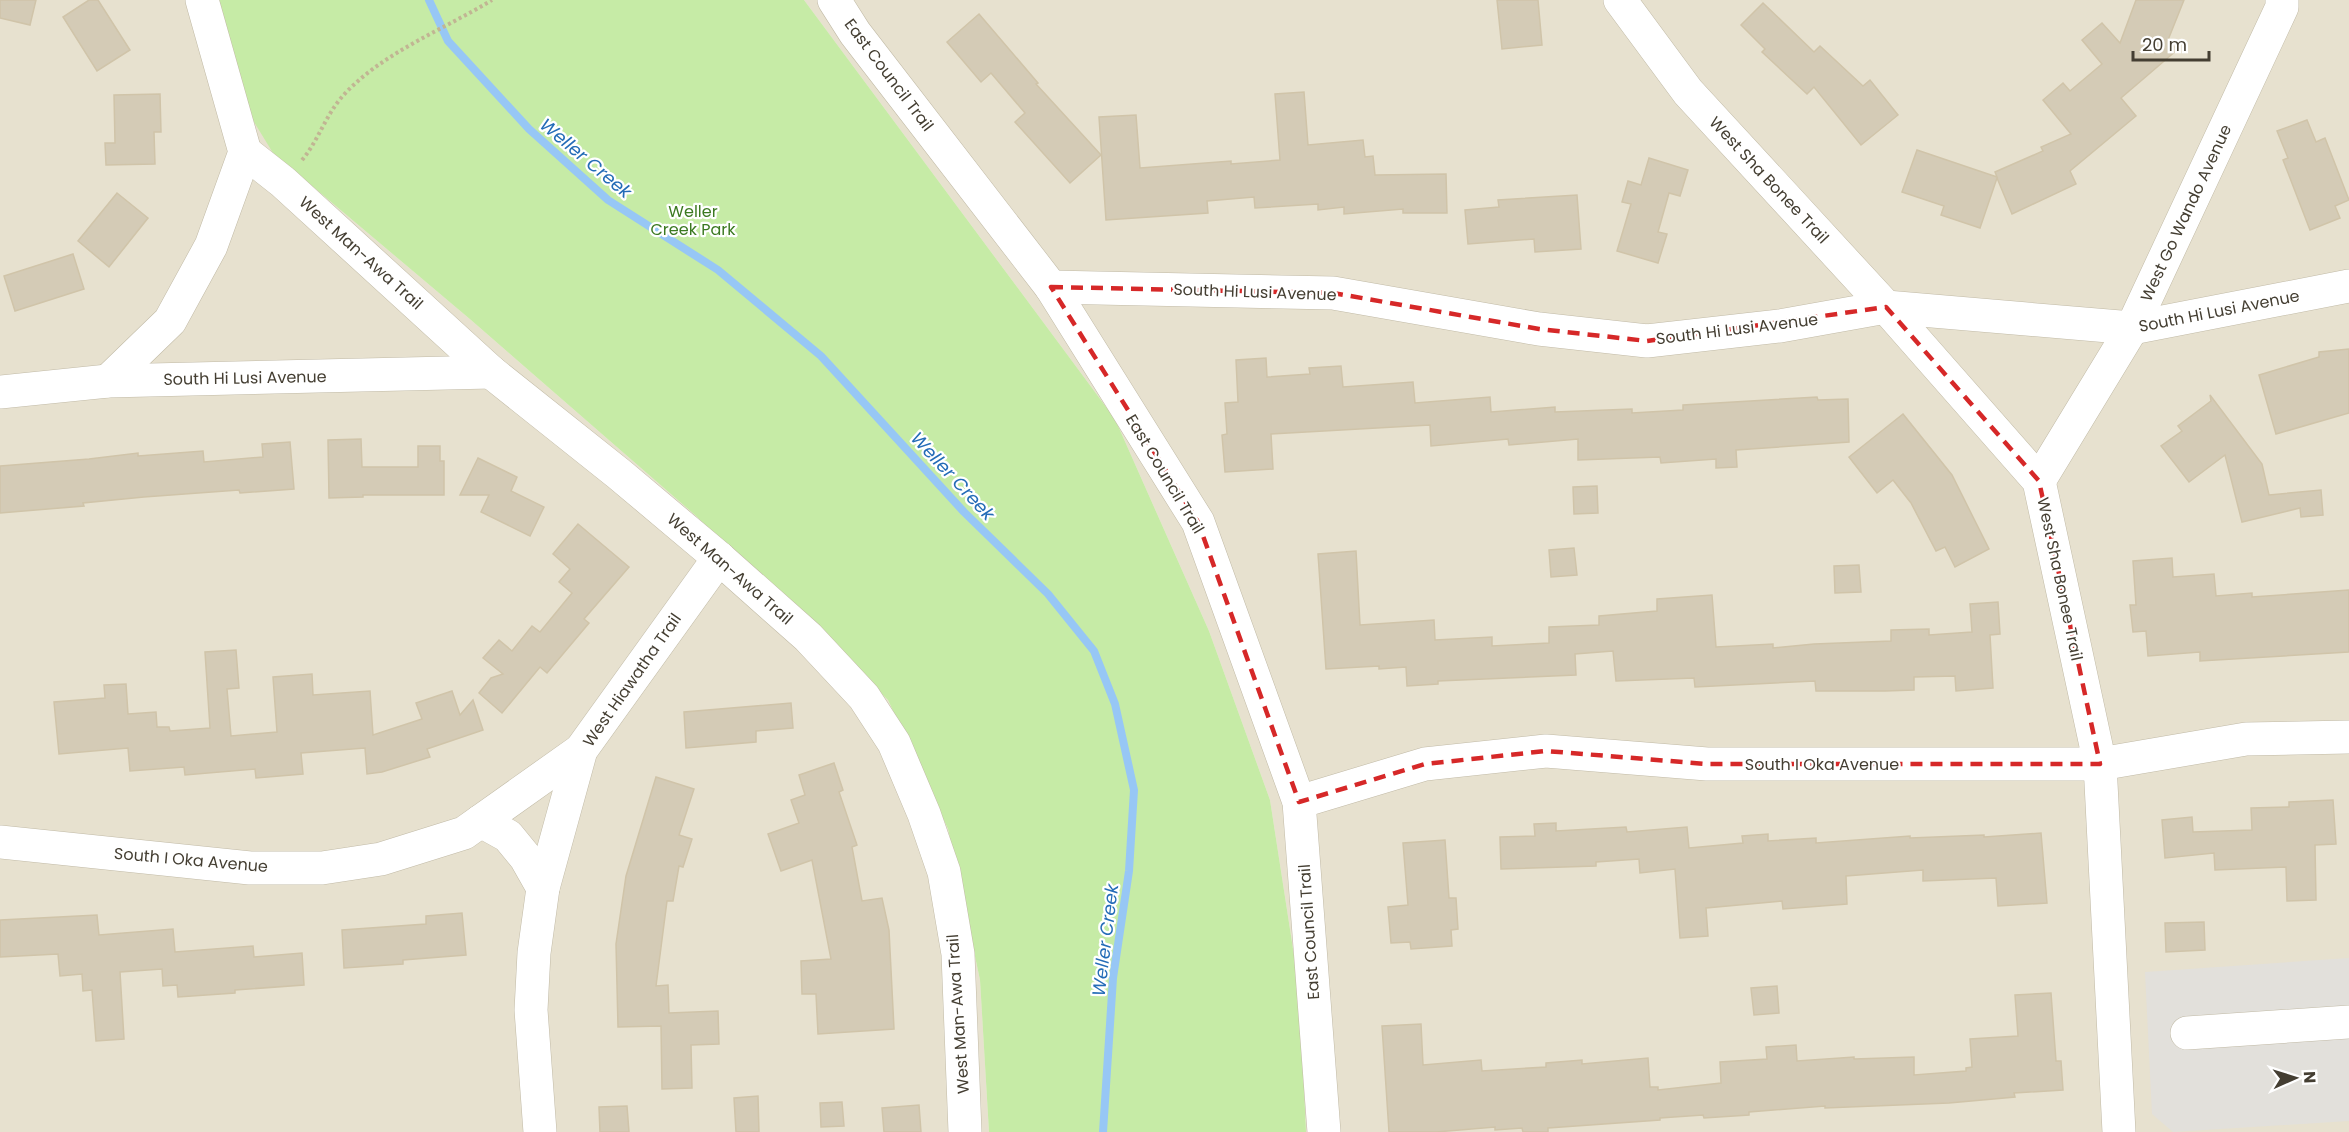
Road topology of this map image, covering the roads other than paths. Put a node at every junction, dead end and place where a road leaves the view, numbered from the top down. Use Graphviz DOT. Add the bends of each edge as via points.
graph roads {
  1 [pos="202,0"];
  2 [pos="834,0"];
  3 [pos="862,0"];
  4 [pos="1620,0"];
  5 [pos="2285,2"];
  6 [pos="855,33"];
  7 [pos="245,153"];
  8 [pos="2349,286"];
  9 [pos="1051,287"];
  10 [pos="1886,307"];
  11 [pos="2132,328"];
  12 [pos="491,372"];
  13 [pos="108,381"];
  14 [pos="0,392"];
  15 [pos="2039,481"];
  16 [pos="718,558"];
  17 [pos="2349,737"];
  18 [pos="581,750"];
  19 [pos="2100,764"];
  20 [pos="1299,802"];
  21 [pos="481,821"];
  22 [pos="0,842"];
  23 [pos="543,888"];
  24 [pos="2349,1022"];
  25 [pos="2187,1033"];
  26 [pos="540,1132"];
  27 [pos="965,1132"];
  28 [pos="1324,1132"];
  29 [pos="2119,1132"];
  1 -- 7 [label="street"];
  2 -- 6 [label="street, East Council Trail"];
  3 -- 6 [label="street"];
  4 -- 10 [label="street, West Sha Bonee Trail" via="1688,92"];
  5 -- 11 [label="street, West Go Wando Avenue"];
  6 -- 9 [label="street, East Council Trail"];
  7 -- 12 [label="street, West Man-Awa Trail" via="283,182"];
  7 -- 13 [label="street" via="211,246 170,321"];
  8 -- 11 [label="street, South Hi Lusi Avenue"];
  9 -- 10 [label="street, South Hi Lusi Avenue" via="1334,293 1539,328 1647,341 1780,326"];
  9 -- 20 [label="street, East Council Trail" via="1198,522"];
  10 -- 11 [label="street, South Hi Lusi Avenue"];
  10 -- 15 [label="street, West Sha Bonee Trail"];
  11 -- 15 [label="street, West Go Wando Avenue"];
  12 -- 13 [label="street, South Hi Lusi Avenue"];
  12 -- 16 [label="street, West Man-Awa Trail"];
  13 -- 14 [label="street, South Hi Lusi Avenue"];
  15 -- 19 [label="street, West Sha Bonee Trail"];
  16 -- 18 [label="street, West Hiawatha Trail"];
  16 -- 27 [label="street, West Man-Awa Trail" via="808,637 864,696 894,743 944,872 958,954"];
  17 -- 19 [label="street, South I Oka Avenue" via="2246,739"];
  18 -- 21 [label="street, South I Oka Avenue"];
  18 -- 23 [label="street, West Hiawatha Trail"];
  19 -- 20 [label="street, South I Oka Avenue" via="1707,764 1546,751 1425,764"];
  19 -- 29 [label="street, West Sha Bonee Trail"];
  20 -- 28 [label="street, East Council Trail"];
  21 -- 22 [label="street, South I Oka Avenue" via="464,833 381,859 322,868 250,868"];
  21 -- 23 [label="street" via="508,836"];
  23 -- 26 [label="street, West Hiawatha Trail" via="531,1010"];
  24 -- 25 [label="street"];
}
